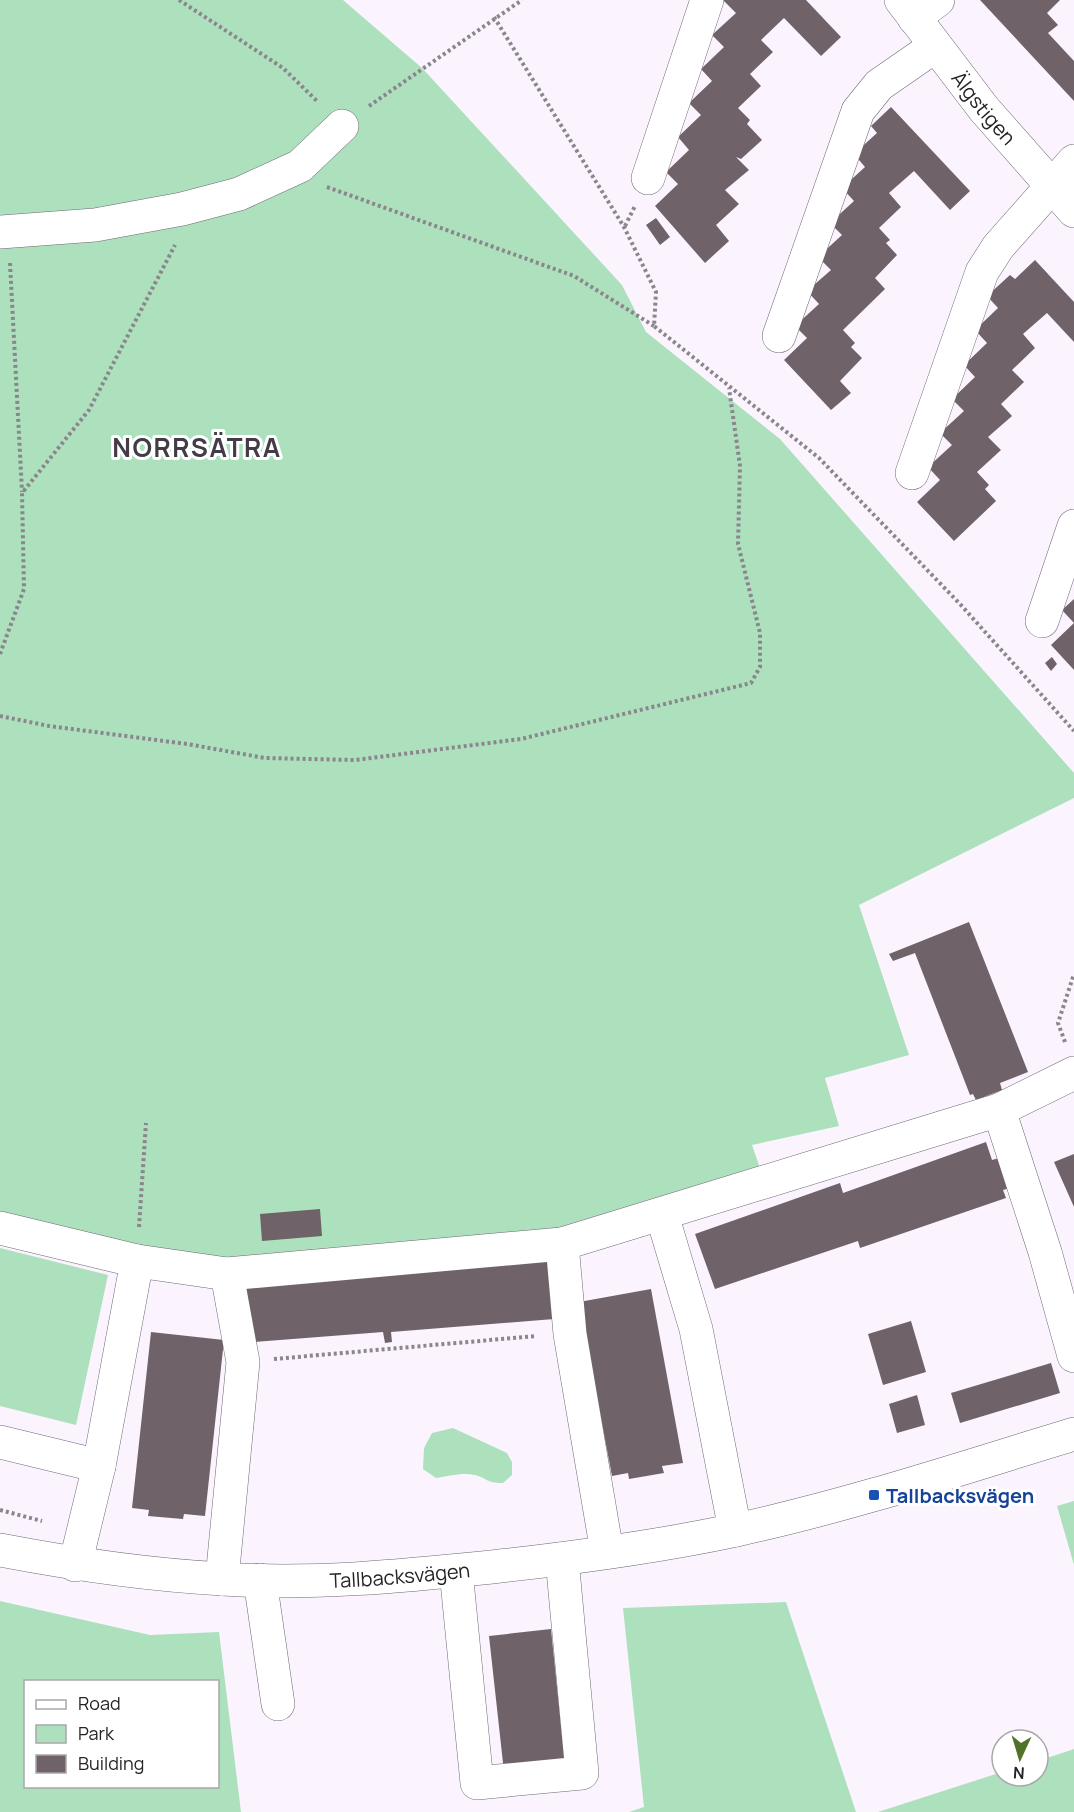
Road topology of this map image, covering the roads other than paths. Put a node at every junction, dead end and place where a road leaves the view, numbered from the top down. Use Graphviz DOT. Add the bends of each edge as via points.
graph roads {
  1 [pos="707,0"];
  2 [pos="918,6"];
  3 [pos="934,47"];
  4 [pos="342,126"];
  5 [pos="1074,161"];
  6 [pos="648,178"];
  7 [pos="1051,186"];
  8 [pos="1074,211"];
  9 [pos="4,231"];
  10 [pos="779,336"];
  11 [pos="912,473"];
  12 [pos="1074,526"];
  13 [pos="1042,621"];
  14 [pos="1070,1058"];
  15 [pos="999,1110"];
  16 [pos="662,1215"];
  17 [pos="0,1228"];
  18 [pos="562,1244"];
  19 [pos="137,1261"];
  20 [pos="226,1274"];
  21 [pos="1074,1356"];
  22 [pos="1074,1434"];
  23 [pos="0,1442"];
  24 [pos="99,1466"];
  25 [pos="735,1530"];
  26 [pos="0,1550"];
  27 [pos="607,1552"];
  28 [pos="562,1559"];
  29 [pos="75,1565"];
  30 [pos="456,1570"];
  31 [pos="222,1579"];
  32 [pos="260,1580"];
  33 [pos="278,1704"];
  1 -- 6 [label="street"];
  2 -- 3 [label="street, Älgstigen"];
  3 -- 7 [label="street, Älgstigen"];
  3 -- 10 [label="street" via="879,85 858,111"];
  4 -- 9 [label="street" via="300,166 239,194 94,225"];
  5 -- 7 [label="street"];
  7 -- 8 [label="street, Älgstigen"];
  7 -- 11 [label="street" via="998,247 982,272"];
  12 -- 13 [label="street"];
  14 -- 15 [label="street"];
  15 -- 16 [label="street"];
  15 -- 21 [label="street"];
  16 -- 18 [label="street"];
  16 -- 25 [label="street" via="696,1329"];
  17 -- 19 [label="street"];
  18 -- 20 [label="street"];
  18 -- 27 [label="street" via="570,1334"];
  19 -- 20 [label="street"];
  19 -- 24 [label="street"];
  20 -- 31 [label="street" via="243,1362"];
  22 -- 25 [label="street, Tallbacksvägen" via="874,1495"];
  23 -- 24 [label="street"];
  24 -- 29 [label="street"];
  25 -- 27 [label="street, Tallbacksvägen"];
  26 -- 29 [label="street, Tallbacksvägen"];
  27 -- 28 [label="street, Tallbacksvägen"];
  28 -- 30 [label="street, Tallbacksvägen"];
  28 -- 30 [label="street" via="582,1773 477,1783"];
  29 -- 31 [label="street, Tallbacksvägen"];
  30 -- 32 [label="street, Tallbacksvägen" via="343,1580"];
  31 -- 32 [label="street, Tallbacksvägen"];
  32 -- 33 [label="street"];
}
